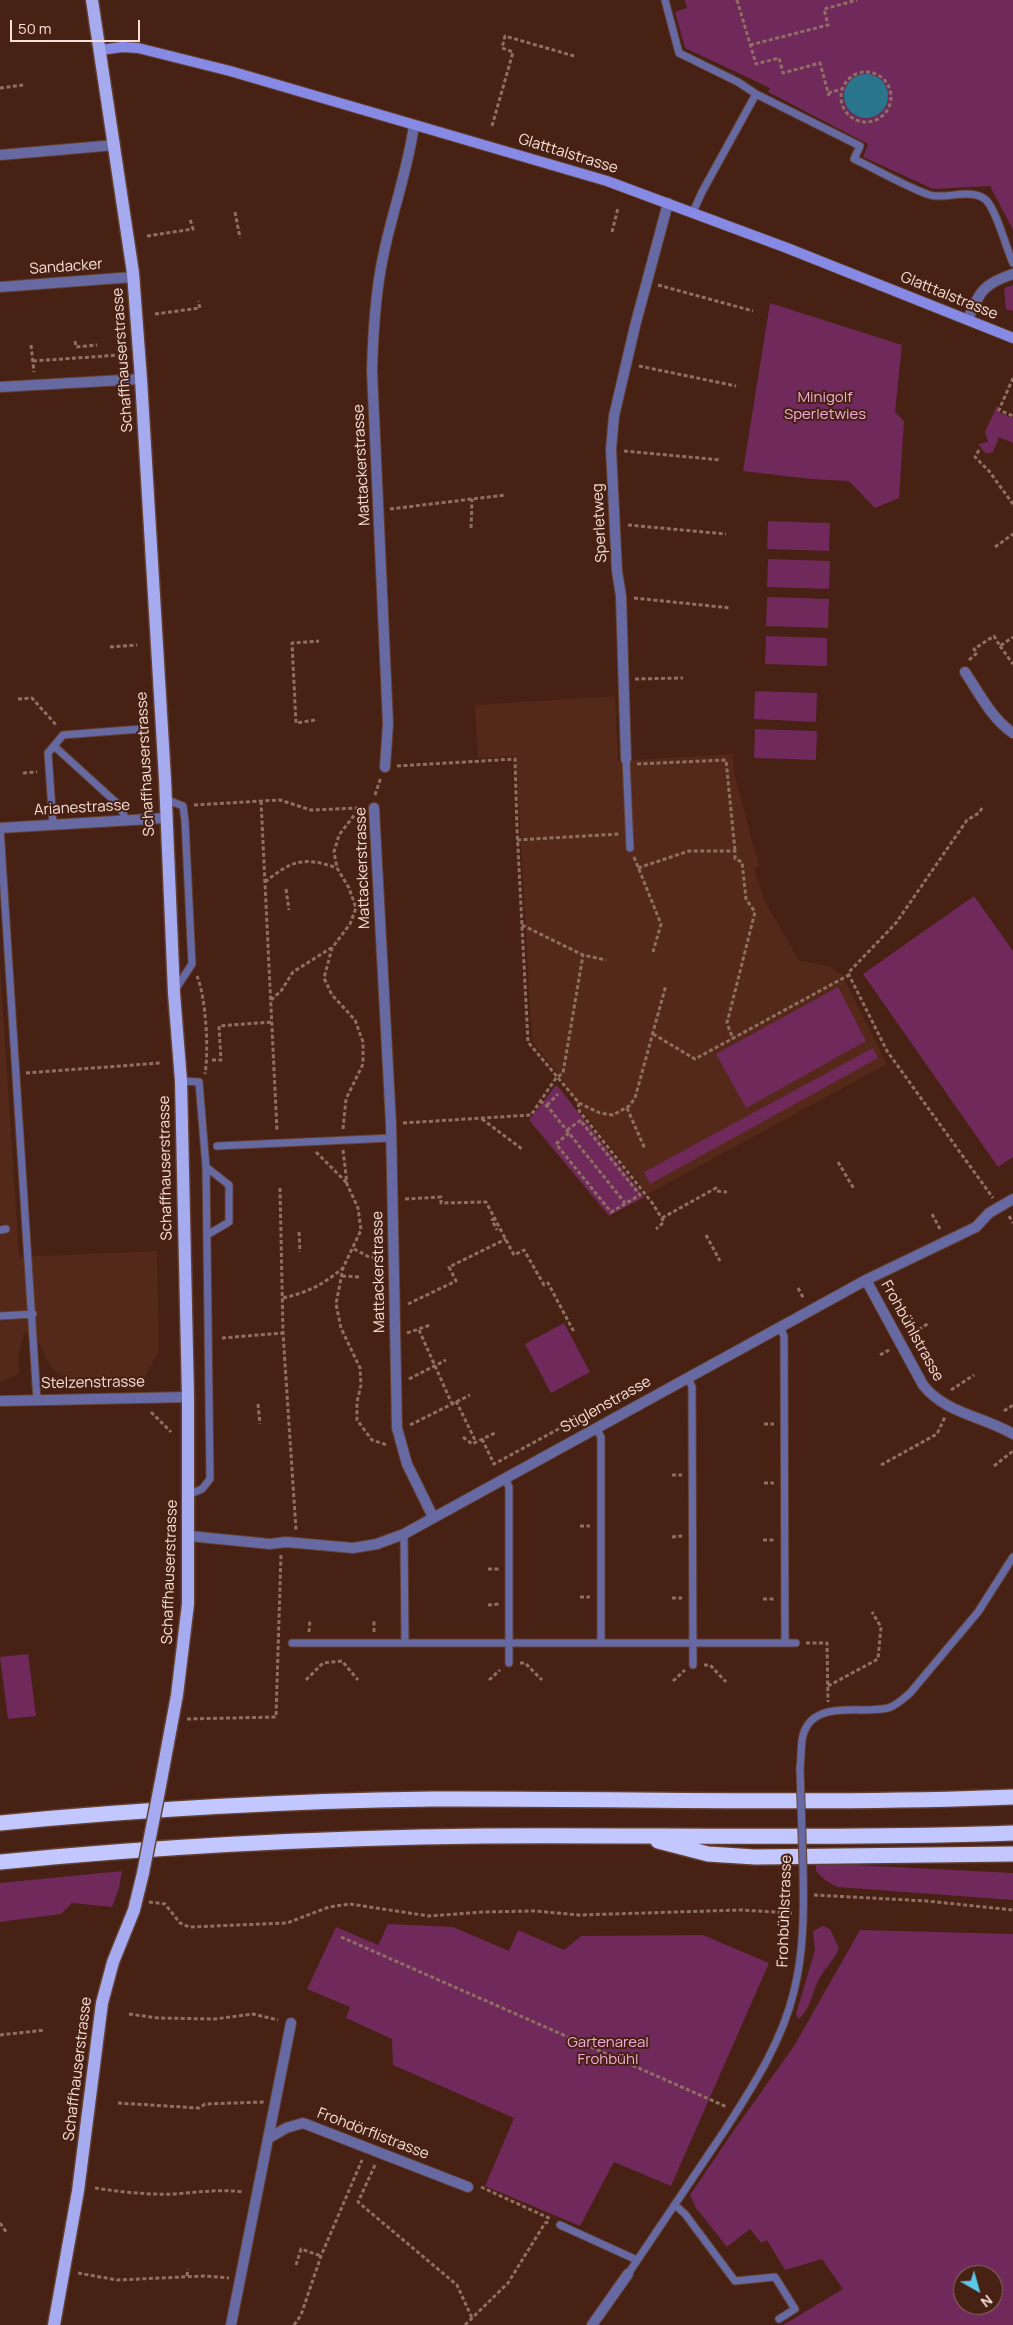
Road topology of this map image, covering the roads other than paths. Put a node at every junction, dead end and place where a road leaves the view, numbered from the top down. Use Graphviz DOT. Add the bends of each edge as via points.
graph roads {
  1 [pos="92,0"];
  2 [pos="665,0"];
  3 [pos="101,50"];
  4 [pos="756,94"];
  5 [pos="414,125"];
  6 [pos="115,145"];
  7 [pos="0,155"];
  8 [pos="668,203"];
  9 [pos="693,212"];
  10 [pos="1013,263"];
  11 [pos="1013,274"];
  12 [pos="134,277"];
  13 [pos="1,287"];
  14 [pos="968,319"];
  15 [pos="1013,338"];
  16 [pos="142,379"];
  17 [pos="0,386"];
  18 [pos="969,670"];
  19 [pos="141,729"];
  20 [pos="1013,734"];
  21 [pos="54,746"];
  22 [pos="626,762"];
  23 [pos="385,767"];
  24 [pos="165,800"];
  25 [pos="374,808"];
  26 [pos="166,818"];
  27 [pos="126,820"];
  28 [pos="53,825"];
  29 [pos="0,828"];
  30 [pos="630,848"];
  31 [pos="174,993"];
  32 [pos="181,1081"];
  33 [pos="391,1138"];
  34 [pos="217,1146"];
  35 [pos="206,1167"];
  36 [pos="1013,1199"];
  37 [pos="207,1235"];
  38 [pos="866,1280"];
  39 [pos="33,1314"];
  40 [pos="0,1316"];
  41 [pos="780,1327"];
  42 [pos="688,1377"];
  43 [pos="188,1397"];
  44 [pos="37,1400"];
  45 [pos="0,1401"];
  46 [pos="596,1428"];
  47 [pos="1013,1434"];
  48 [pos="505,1478"];
  49 [pos="188,1494"];
  50 [pos="433,1518"];
  51 [pos="404,1534"];
  52 [pos="189,1536"];
  53 [pos="1013,1557"];
  54 [pos="292,1643"];
  55 [pos="404,1643"];
  56 [pos="510,1643"];
  57 [pos="601,1643"];
  58 [pos="693,1643"];
  59 [pos="785,1643"];
  60 [pos="796,1643"];
  61 [pos="510,1663"];
  62 [pos="693,1665"];
  63 [pos="1013,1797"];
  64 [pos="0,1823"];
  65 [pos="1013,1832"];
  66 [pos="637,1836"];
  67 [pos="1013,1854"];
  68 [pos="0,1862"];
  69 [pos="291,2024"];
  70 [pos="269,2138"];
  71 [pos="468,2187"];
  72 [pos="675,2205"];
  73 [pos="560,2225"];
  74 [pos="637,2260"];
  75 [pos="628,2274"];
  76 [pos="779,2319"];
  77 [pos="54,2325"];
  78 [pos="231,2325"];
  79 [pos="592,2325"];
  1 -- 3 [label="main road, Schaffhauserstrasse"];
  2 -- 4 [label="lane" via="679,53"];
  3 -- 5 [label="main road, Glatttalstrasse" via="122,47 150,51"];
  3 -- 6 [label="main road, Schaffhauserstrasse"];
  4 -- 9 [label="lane"];
  4 -- 10 [label="lane" via="860,146 854,159 931,196 975,195 986,200 1005,237"];
  5 -- 8 [label="main road, Glatttalstrasse" via="607,181"];
  5 -- 23 [label="street, Mattackerstrasse" via="384,255 375,310 372,371 388,724"];
  6 -- 7 [label="street"];
  6 -- 12 [label="main road, Schaffhauserstrasse"];
  8 -- 9 [label="main road, Glatttalstrasse"];
  8 -- 22 [label="street, Sperletweg" via="626,363 614,416 611,449 621,596"];
  9 -- 14 [label="main road, Glatttalstrasse"];
  11 -- 14 [label="street" via="985,287"];
  12 -- 13 [label="street, Sandacker"];
  12 -- 16 [label="main road, Schaffhauserstrasse"];
  14 -- 15 [label="main road, Glatttalstrasse"];
  16 -- 17 [label="street"];
  16 -- 24 [label="main road, Schaffhauserstrasse"];
  18 -- 20 [label="street" via="991,712"];
  19 -- 21 [label="lane" via="63,734"];
  21 -- 27 [label="lane" via="120,806"];
  21 -- 28 [label="lane" via="48,753"];
  22 -- 30 [label="lane, Sperletweg"];
  24 -- 26 [label="main road, Schaffhauserstrasse"];
  24 -- 31 [label="lane" via="183,806 192,964"];
  25 -- 33 [label="street, Mattackerstrasse"];
  26 -- 27 [label="street, Arianestrasse"];
  26 -- 31 [label="main road, Schaffhauserstrasse"];
  27 -- 28 [label="street, Arianestrasse"];
  28 -- 29 [label="street, Arianestrasse"];
  29 -- 39 [label="lane"];
  31 -- 32 [label="main road, Schaffhauserstrasse"];
  32 -- 35 [label="lane" via="199,1082"];
  32 -- 43 [label="main road, Schaffhauserstrasse"];
  33 -- 34 [label="lane"];
  33 -- 50 [label="street, Mattackerstrasse" via="398,1428 407,1464"];
  35 -- 37 [label="lane"];
  35 -- 37 [label="lane" via="229,1185 229,1222"];
  36 -- 38 [label="street, Stiglenstrasse" via="988,1213 976,1227"];
  37 -- 49 [label="lane" via="210,1480 202,1489"];
  38 -- 41 [label="street, Stiglenstrasse"];
  38 -- 47 [label="street, Frohbühlstrasse" via="931,1396 950,1408"];
  39 -- 40 [label="lane"];
  39 -- 44 [label="lane"];
  41 -- 42 [label="street, Stiglenstrasse"];
  41 -- 59 [label="lane" via="784,1336"];
  42 -- 46 [label="street, Stiglenstrasse"];
  42 -- 58 [label="lane" via="692,1387"];
  43 -- 44 [label="street, Stelzenstrasse"];
  43 -- 49 [label="main road, Schaffhauserstrasse"];
  44 -- 45 [label="street, Stelzenstrasse"];
  46 -- 48 [label="street, Stiglenstrasse"];
  46 -- 57 [label="lane" via="601,1437"];
  48 -- 50 [label="street, Stiglenstrasse"];
  48 -- 56 [label="lane" via="509,1487"];
  49 -- 52 [label="main road, Schaffhauserstrasse"];
  50 -- 51 [label="street, Stiglenstrasse"];
  51 -- 52 [label="street, Stiglenstrasse" via="353,1548"];
  51 -- 55 [label="lane"];
  52 -- 77 [label="main road, Schaffhauserstrasse, bridge" via="188,1620 177,1696 137,1900 113,1962 102,2003 80,2182"];
  53 -- 72 [label="lane, Frohbühlstrasse, bridge" via="978,1612 901,1702 879,1710 828,1711 806,1728 800,1768 803,1914 798,1973 786,2017 762,2070"];
  54 -- 55 [label="lane"];
  55 -- 56 [label="lane"];
  56 -- 57 [label="lane"];
  56 -- 61 [label="lane"];
  57 -- 58 [label="lane"];
  58 -- 59 [label="lane"];
  58 -- 62 [label="lane"];
  59 -- 60 [label="lane"];
  63 -- 64 [label="highway" via="336,1801 149,1810"];
  65 -- 66 [label="highway"];
  66 -- 67 [label="highway" via="708,1854 726,1855"];
  66 -- 68 [label="highway" via="420,1837 243,1843"];
  69 -- 70 [label="street"];
  70 -- 71 [label="street, Frohdörflistrasse" via="303,2123"];
  70 -- 78 [label="street"];
  72 -- 74 [label="lane, Frohbühlstrasse"];
  72 -- 76 [label="lane" via="735,2281 775,2277 796,2309"];
  73 -- 74 [label="lane"];
  74 -- 75 [label="lane, Frohbühlstrasse"];
  75 -- 79 [label="street, Frohbühlstrasse"];
}
